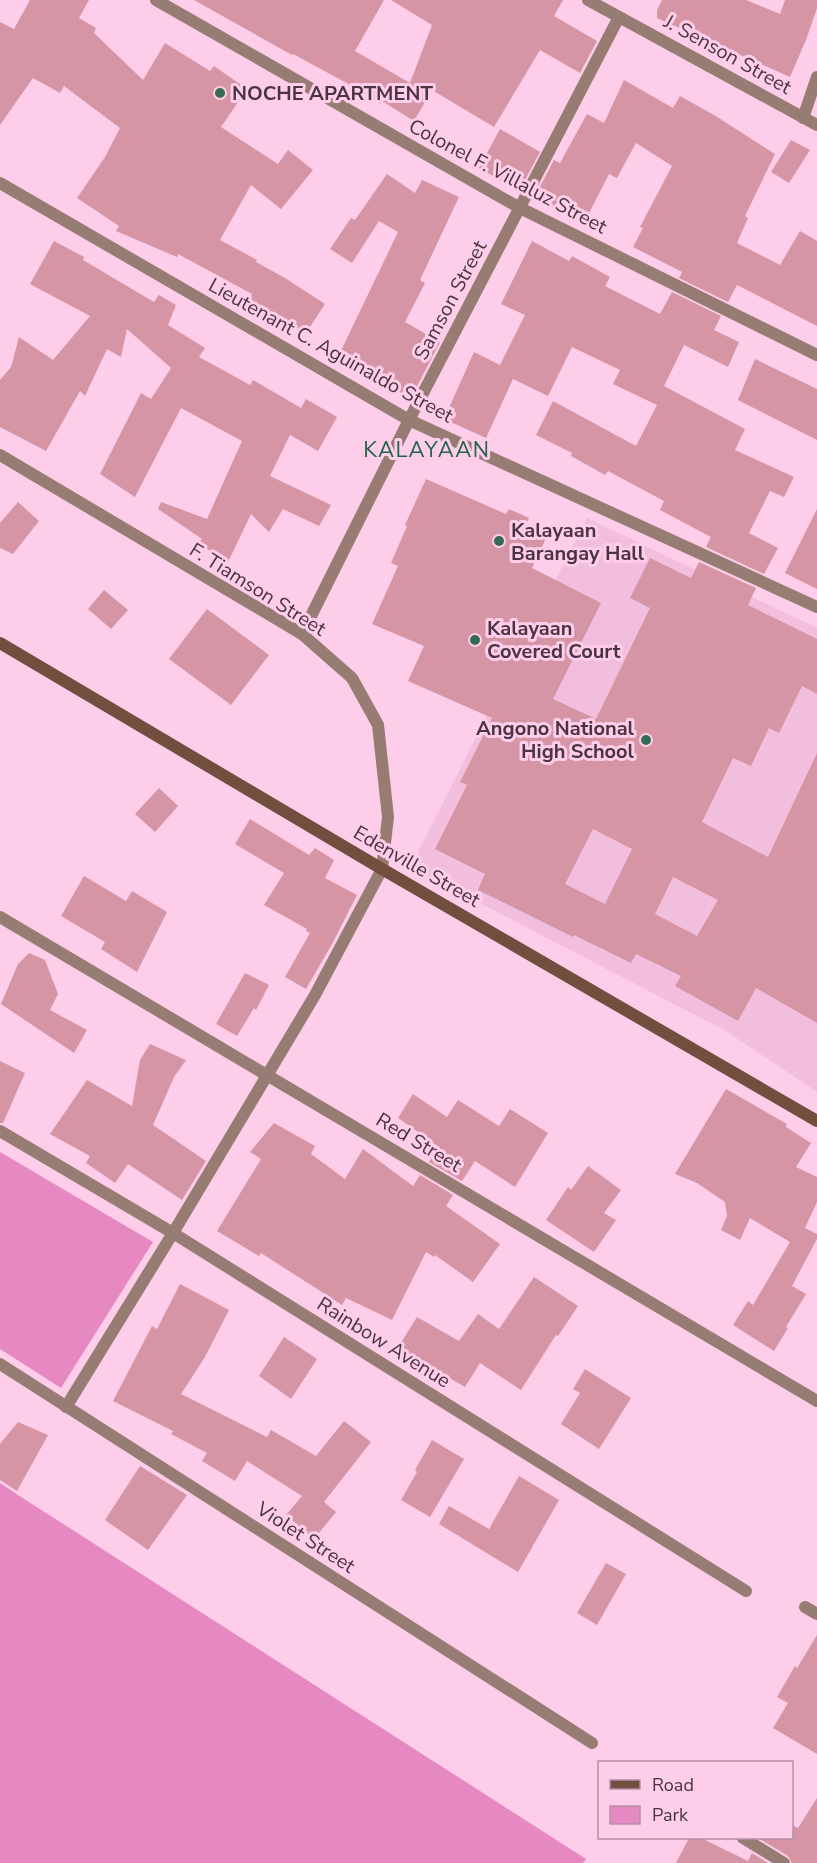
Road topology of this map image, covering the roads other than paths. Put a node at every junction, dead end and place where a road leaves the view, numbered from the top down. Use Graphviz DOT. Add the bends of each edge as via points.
graph roads {
  1 [pos="156,0"];
  2 [pos="588,0"];
  3 [pos="619,17"];
  4 [pos="817,77"];
  5 [pos="803,118"];
  6 [pos="817,125"];
  7 [pos="0,183"];
  8 [pos="519,208"];
  9 [pos="817,355"];
  10 [pos="409,420"];
  11 [pos="0,455"];
  12 [pos="817,606"];
  13 [pos="302,634"];
  14 [pos="0,643"];
  15 [pos="382,869"];
  16 [pos="0,917"];
  17 [pos="267,1075"];
  18 [pos="817,1121"];
  19 [pos="0,1131"];
  20 [pos="173,1233"];
  21 [pos="0,1364"];
  22 [pos="817,1401"];
  23 [pos="66,1407"];
  24 [pos="746,1591"];
  25 [pos="805,1607"];
  26 [pos="817,1614"];
  27 [pos="592,1743"];
  28 [pos="745,1839"];
  29 [pos="784,1863"];
  1 -- 8 [label="street, Colonel F. Villaluz Street"];
  2 -- 3 [label="street, J. Senson Street"];
  3 -- 5 [label="street, J. Senson Street"];
  3 -- 8 [label="street, Samson Street"];
  4 -- 5 [label="street"];
  5 -- 6 [label="street, J. Senson Street"];
  7 -- 10 [label="street, Lieutenant C. Aguinaldo Street"];
  8 -- 9 [label="street, Colonel F. Villaluz Street"];
  8 -- 10 [label="street, Samson Street"];
  10 -- 12 [label="street, Lieutenant C. Aguinaldo Street"];
  10 -- 13 [label="street, Samson Street"];
  11 -- 13 [label="street, F. Tiamson Street"];
  13 -- 15 [label="street, F. Tiamson Street" via="352,678 378,725 388,817"];
  14 -- 15 [label="street, Edenville Street"];
  15 -- 17 [label="street"];
  15 -- 18 [label="street, Edenville Street"];
  16 -- 17 [label="street, Red Street"];
  17 -- 20 [label="street"];
  17 -- 22 [label="street, Red Street"];
  19 -- 20 [label="street, Rainbow Avenue"];
  20 -- 23 [label="street"];
  20 -- 24 [label="street, Rainbow Avenue"];
  21 -- 23 [label="street, Violet Street"];
  23 -- 27 [label="street, Violet Street"];
  25 -- 26 [label="street"];
  28 -- 29 [label="street"];
}
